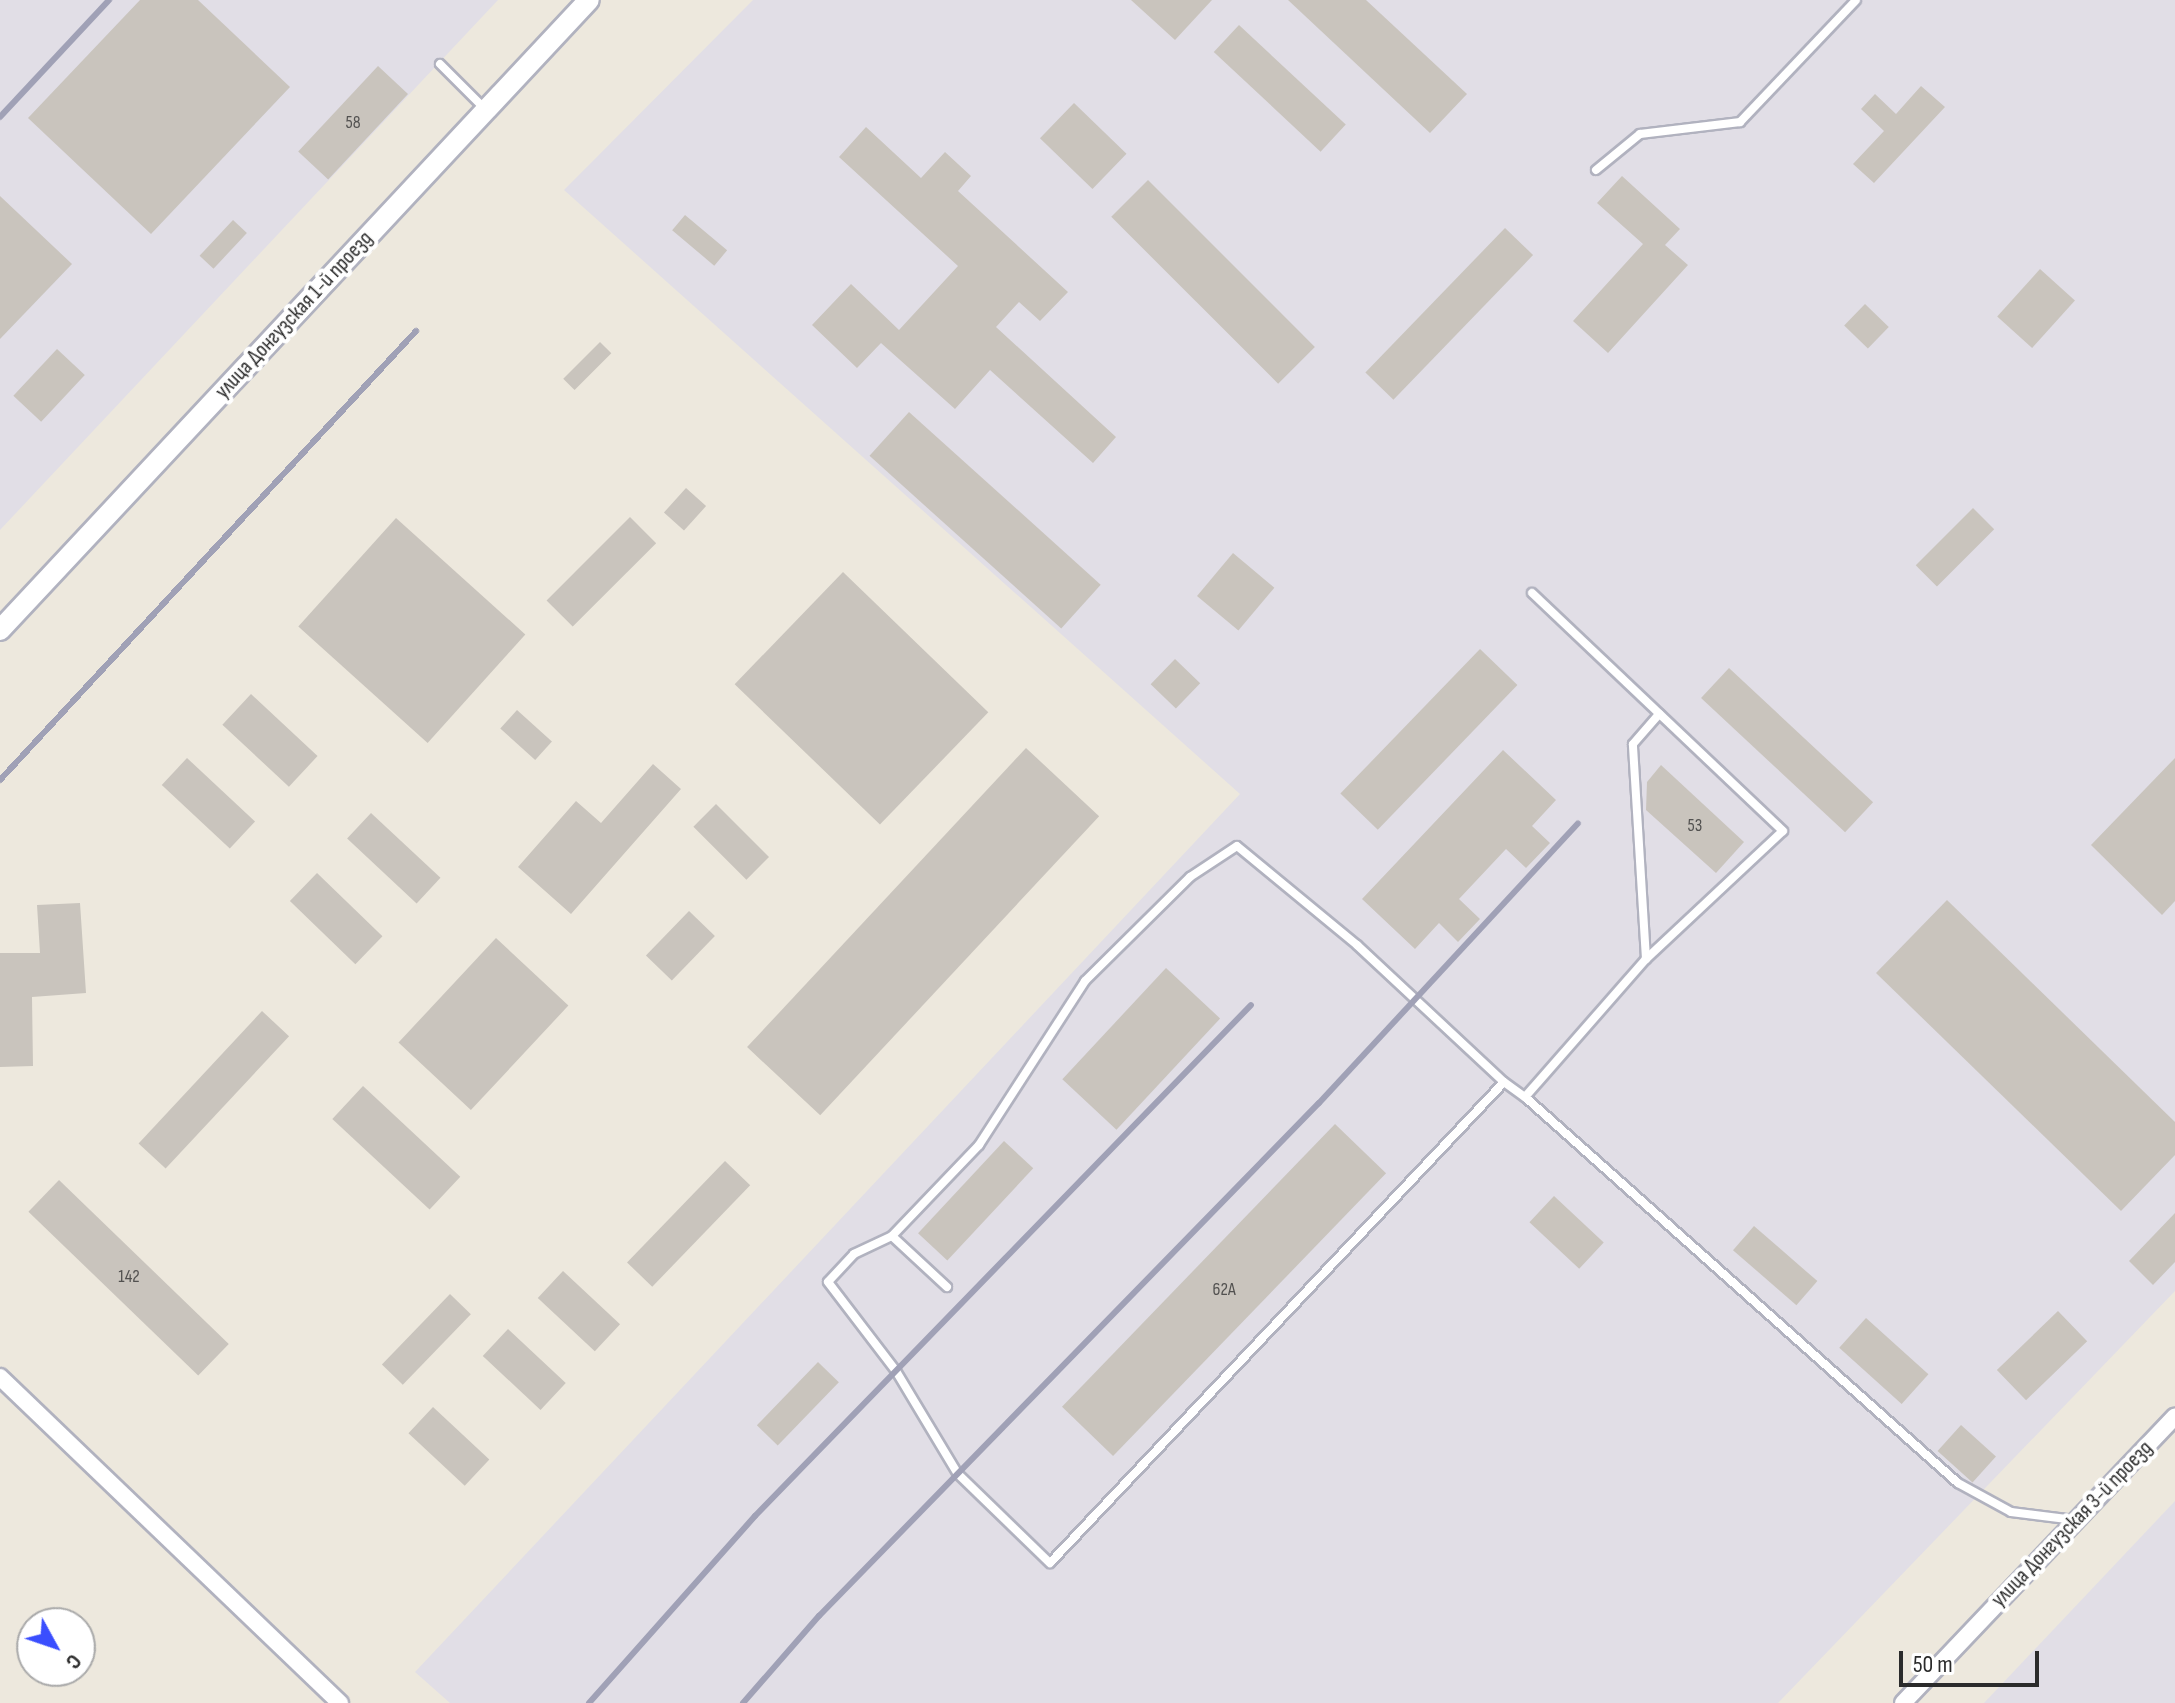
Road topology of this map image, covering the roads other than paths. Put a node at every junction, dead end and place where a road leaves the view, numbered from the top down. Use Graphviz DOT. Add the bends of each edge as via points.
graph roads {
  1 [pos="589,0"];
  2 [pos="1856,0"];
  3 [pos="440,64"];
  4 [pos="486,109"];
  5 [pos="1596,170"];
  6 [pos="1532,593"];
  7 [pos="0,630"];
  8 [pos="1659,714"];
  9 [pos="1646,959"];
  10 [pos="1504,1082"];
  11 [pos="1525,1097"];
  12 [pos="892,1236"];
  13 [pos="947,1287"];
  14 [pos="0,1377"];
  15 [pos="2175,1416"];
  16 [pos="2075,1520"];
  17 [pos="340,1703"];
  18 [pos="1903,1703"];
  1 -- 4 [label="street, улица Донгузская 1-й проезд"];
  2 -- 5 [label="lane" via="1740,122 1640,134"];
  3 -- 4 [label="lane"];
  4 -- 7 [label="street, улица Донгузская 1-й проезд"];
  6 -- 8 [label="lane"];
  8 -- 9 [label="lane" via="1633,744"];
  8 -- 9 [label="lane" via="1783,831"];
  9 -- 11 [label="lane"];
  10 -- 11 [label="lane"];
  10 -- 12 [label="lane" via="1357,945 1237,846 1190,877 1085,981 979,1145"];
  10 -- 12 [label="lane" via="1050,1563 958,1474 896,1371 828,1282 854,1254"];
  11 -- 16 [label="lane" via="1958,1483 2011,1512"];
  12 -- 13 [label="lane"];
  14 -- 17 [label="street"];
  15 -- 16 [label="street, улица Донгузская 3-й проезд"];
  16 -- 18 [label="street, улица Донгузская 3-й проезд"];
}
